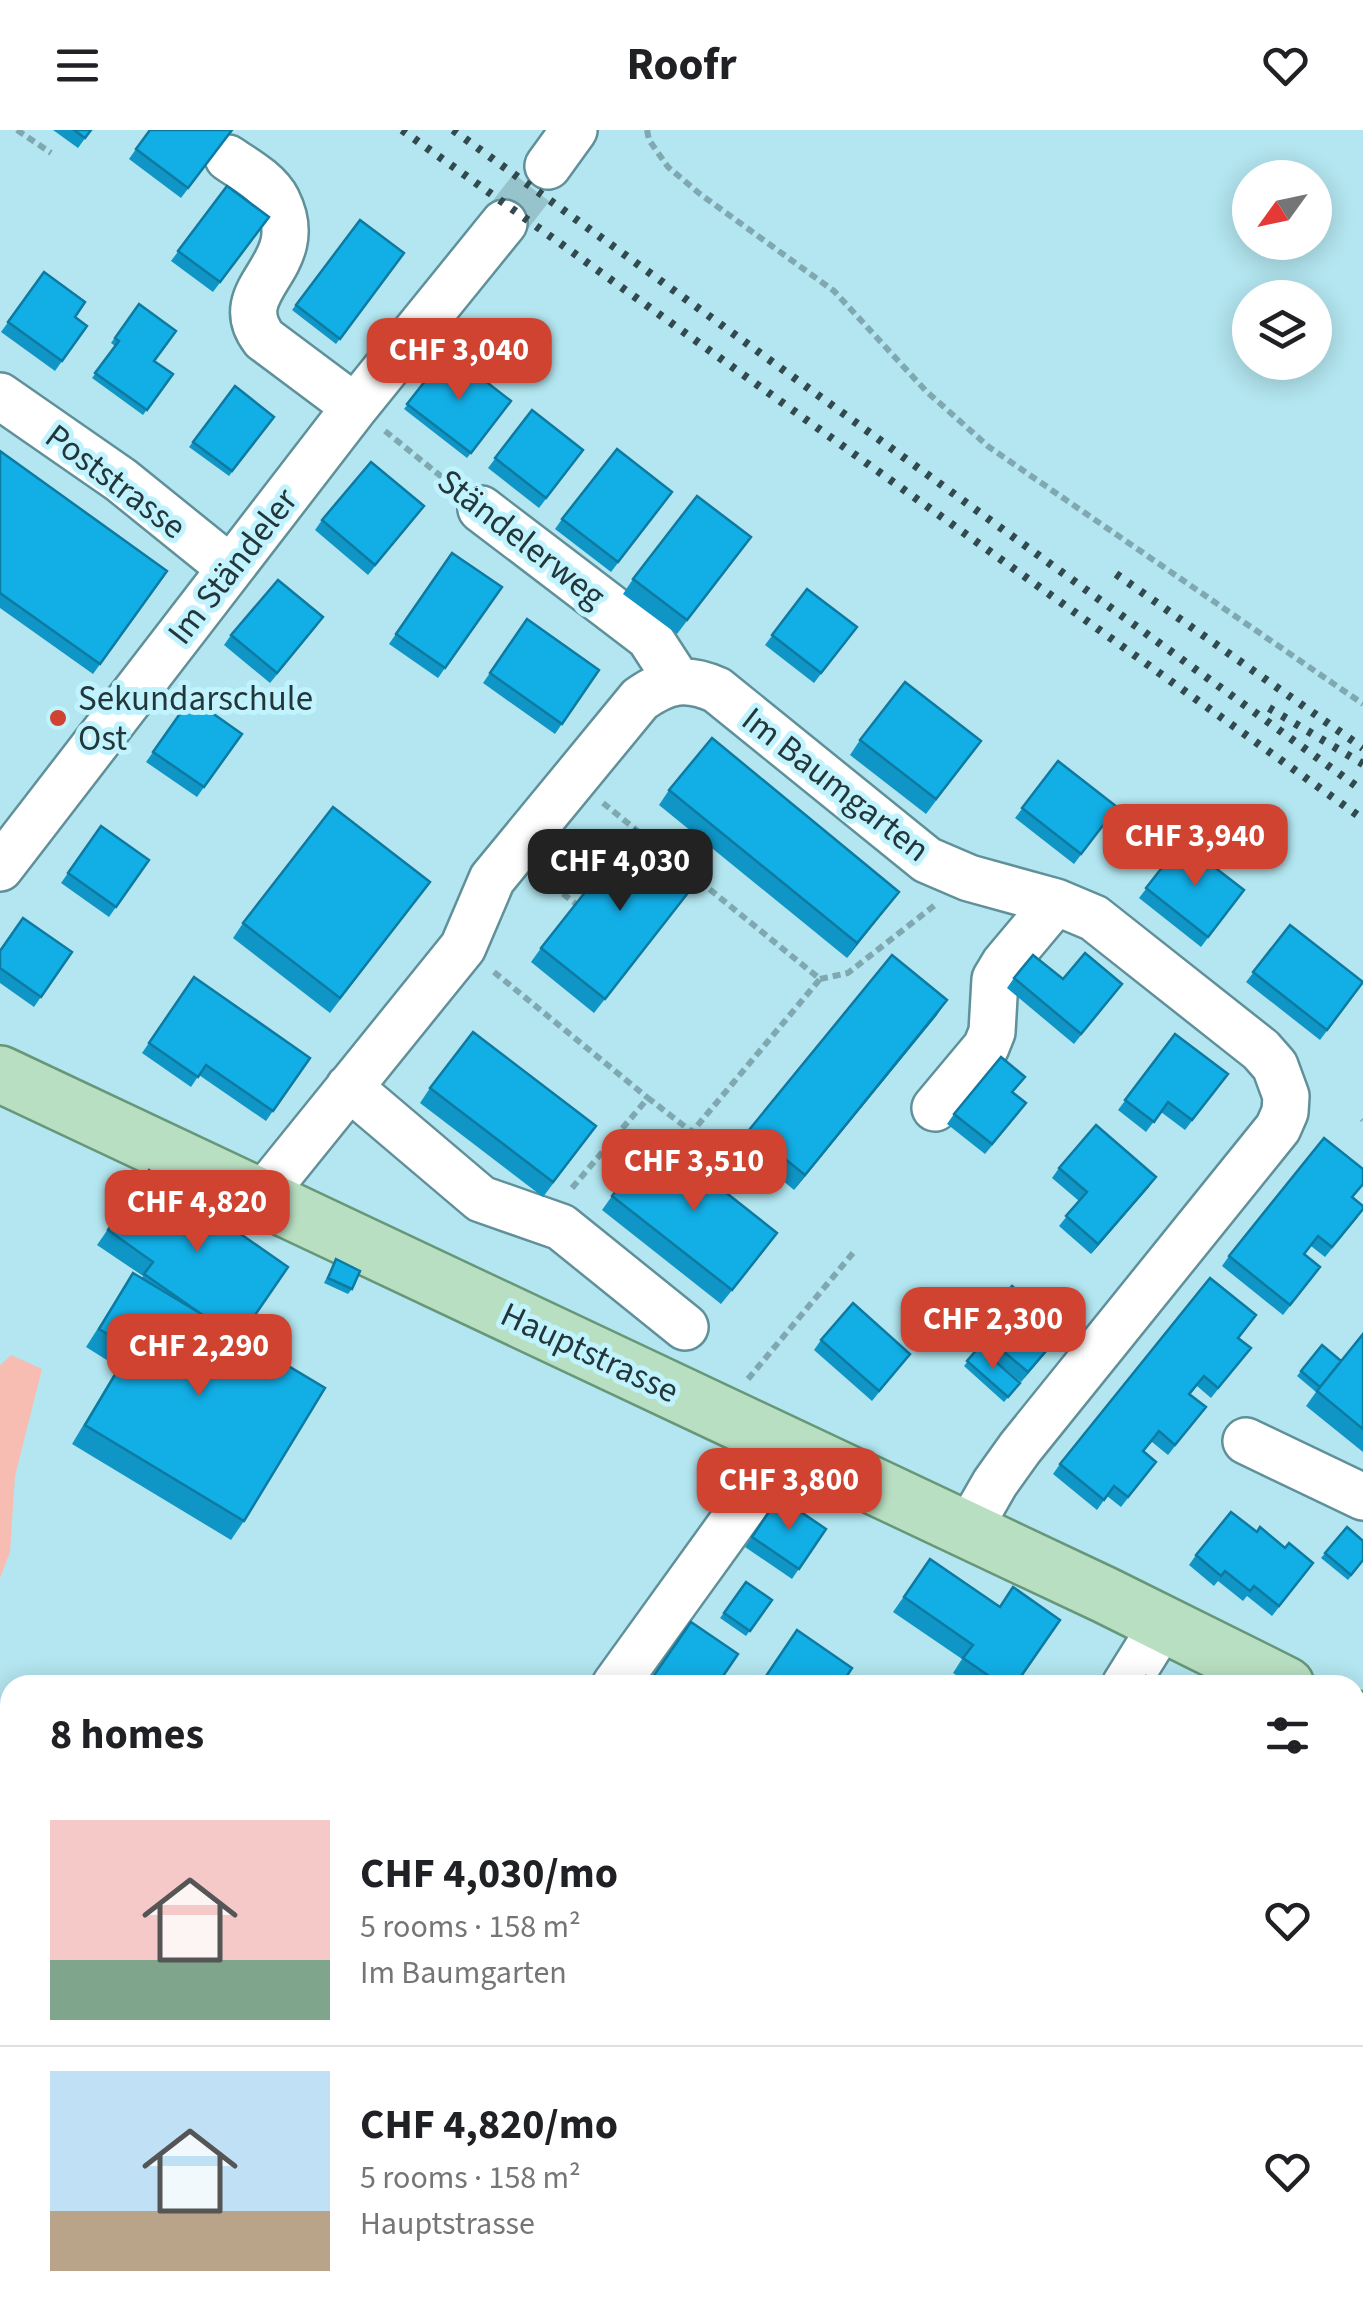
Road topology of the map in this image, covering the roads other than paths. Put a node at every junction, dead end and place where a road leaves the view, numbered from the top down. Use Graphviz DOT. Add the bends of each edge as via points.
graph roads {
  1 [pos="228,158"];
  2 [pos="504,223"];
  3 [pos="0,396"];
  4 [pos="355,407"];
  5 [pos="481,509"];
  6 [pos="230,568"];
  7 [pos="677,680"];
  8 [pos="0,868"];
  9 [pos="1056,902"];
  10 [pos="0,1074"];
  11 [pos="349,1088"];
  12 [pos="935,1108"];
  13 [pos="261,1197"];
  14 [pos="685,1327"];
  15 [pos="1246,1441"];
  16 [pos="788,1445"];
  17 [pos="1363,1497"];
  18 [pos="968,1530"];
  19 [pos="1163,1624"];
  20 [pos="622,1675"];
  21 [pos="1131,1675"];
  22 [pos="1266,1675"];
  1 -- 4 [label="street" via="266,186 277,200 284,235 303,247 252,304 256,327"];
  2 -- 4 [label="street, Im Ständeler"];
  3 -- 6 [label="street, Poststrasse" via="121,480"];
  4 -- 6 [label="street, Im Ständeler"];
  5 -- 7 [label="street, Ständelerweg" via="649,636"];
  6 -- 8 [label="street, Im Ständeler"];
  7 -- 9 [label="street, Im Baumgarten" via="716,690 928,860"];
  7 -- 11 [label="street" via="640,699 492,879 463,946"];
  9 -- 12 [label="street" via="995,979 986,1047"];
  9 -- 18 [label="street, Im Baumgarten" via="1094,918 1261,1050 1283,1081 1285,1112 1020,1448"];
  10 -- 13 [label="main road, Hauptstrasse"];
  11 -- 13 [label="street"];
  11 -- 14 [label="street" via="481,1200 561,1227"];
  13 -- 16 [label="main road, Hauptstrasse"];
  15 -- 17 [label="street"];
  16 -- 18 [label="main road, Hauptstrasse"];
  16 -- 20 [label="street"];
  18 -- 19 [label="main road, Hauptstrasse"];
  19 -- 21 [label="street"];
  19 -- 22 [label="main road, Hauptstrasse"];
}
